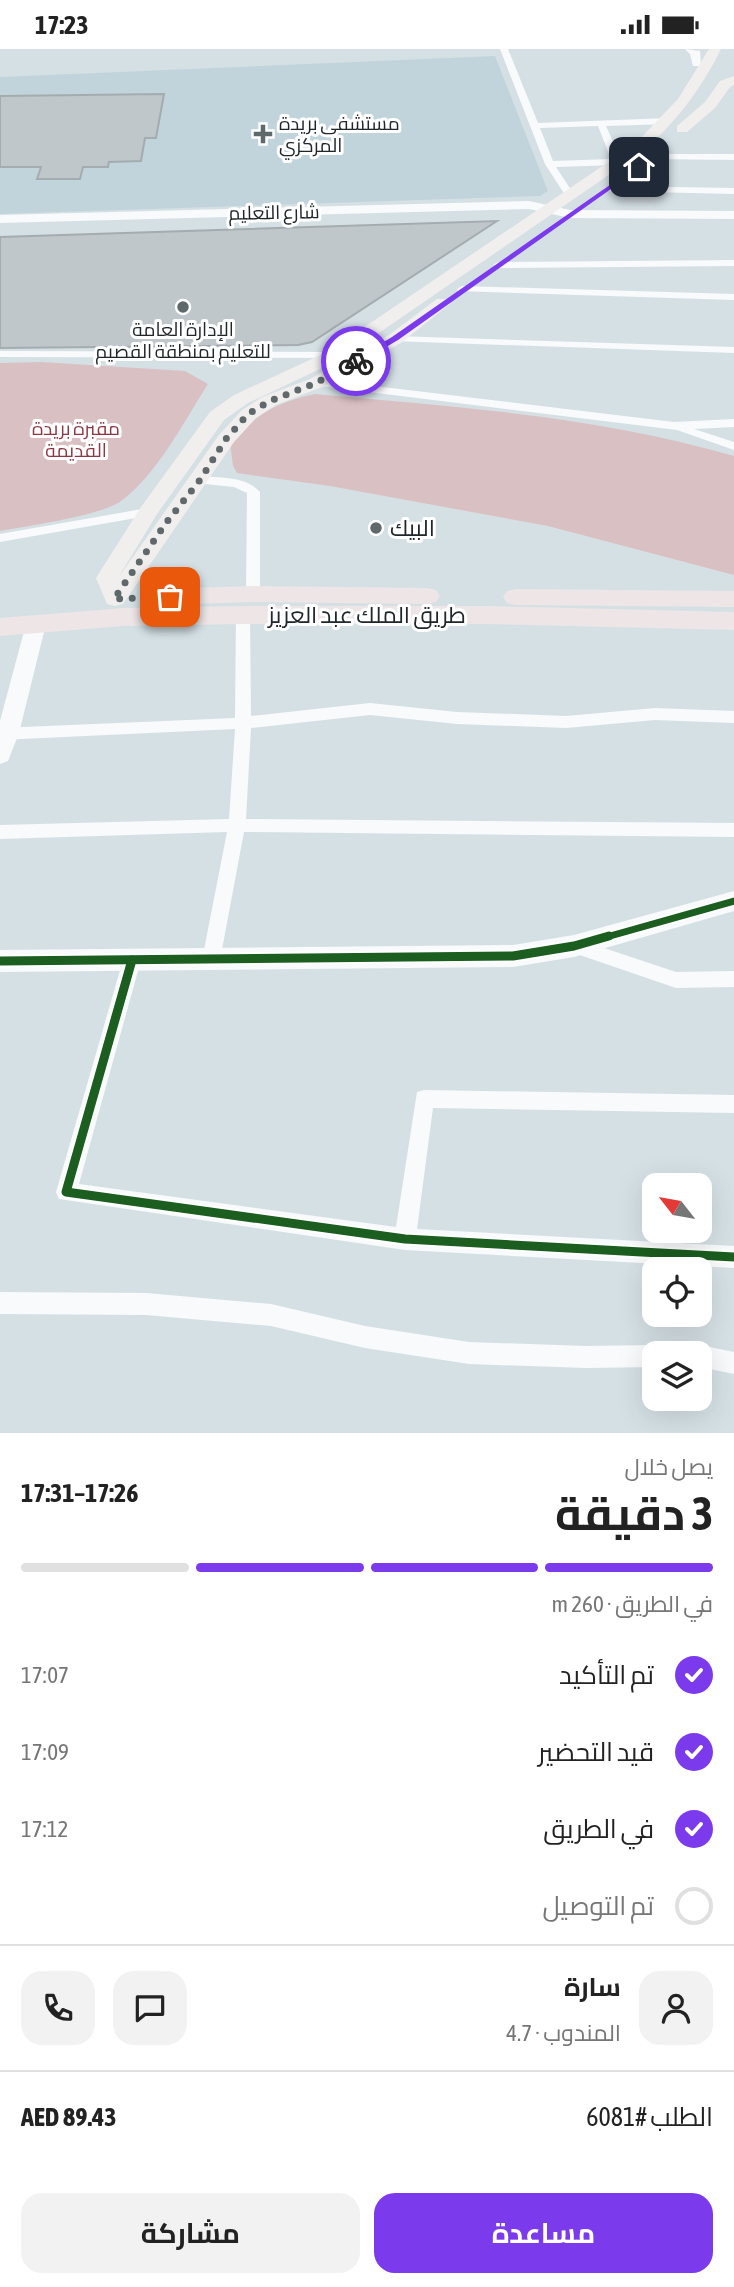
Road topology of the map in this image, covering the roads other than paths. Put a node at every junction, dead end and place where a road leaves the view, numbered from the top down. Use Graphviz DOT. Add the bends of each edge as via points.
graph roads {
  1 [pos="504,49"];
  2 [pos="691,49"];
  3 [pos="703,49"];
  4 [pos="715,49"];
  5 [pos="731,49"];
  6 [pos="697,64"];
  7 [pos="734,80"];
  8 [pos="692,93"];
  9 [pos="601,124"];
  10 [pos="675,125"];
  11 [pos="536,126"];
  12 [pos="654,157"];
  13 [pos="734,157"];
  14 [pos="617,162"];
  15 [pos="550,164"];
  16 [pos="608,189"];
  17 [pos="734,191"];
  18 [pos="570,205"];
  19 [pos="548,211"];
  20 [pos="734,215"];
  21 [pos="0,219"];
  22 [pos="0,229"];
  23 [pos="734,263"];
  24 [pos="498,265"];
  25 [pos="462,289"];
  26 [pos="734,297"];
  27 [pos="395,339"];
  28 [pos="734,350"];
  29 [pos="0,354"];
  30 [pos="335,355"];
  31 [pos="316,383"];
  32 [pos="734,423"];
  33 [pos="674,426"];
  34 [pos="734,446"];
  35 [pos="200,480"];
  36 [pos="148,512"];
  37 [pos="0,538"];
  38 [pos="114,599"];
  39 [pos="734,599"];
  40 [pos="248,605"];
  41 [pos="0,608"];
  42 [pos="734,621"];
  43 [pos="36,624"];
  44 [pos="0,627"];
  45 [pos="734,717"];
  46 [pos="243,723"];
  47 [pos="4,733"];
  48 [pos="0,755"];
  49 [pos="237,825"];
  50 [pos="734,830"];
  51 [pos="0,832"];
  52 [pos="734,901"];
  53 [pos="574,946"];
  54 [pos="132,960"];
  55 [pos="211,960"];
  56 [pos="0,961"];
  57 [pos="734,979"];
  58 [pos="734,1104"];
  59 [pos="405,1239"];
  60 [pos="734,1257"];
  61 [pos="0,1303"];
  62 [pos="642,1356"];
  63 [pos="712,1358"];
  64 [pos="734,1363"];
  1 -- 11 [label="street"];
  2 -- 6 [label="street"];
  3 -- 6 [label="main road"];
  4 -- 8 [label="main road"];
  5 -- 10 [label="main road" via="717,80"];
  6 -- 8 [label="main road"];
  7 -- 10 [label="main road" via="725,84 710,105"];
  8 -- 10 [label="main road"];
  9 -- 10 [label="street"];
  9 -- 11 [label="street"];
  9 -- 14 [label="street"];
  10 -- 12 [label="main road"];
  10 -- 14 [label="main road"];
  11 -- 15 [label="street"];
  12 -- 13 [label="street"];
  12 -- 16 [label="main road"];
  14 -- 15 [label="street"];
  14 -- 18 [label="main road"];
  15 -- 18 [label="street"];
  16 -- 17 [label="street"];
  16 -- 18 [label="main road"];
  18 -- 19 [label="main road"];
  18 -- 20 [label="street"];
  18 -- 24 [label="main road"];
  19 -- 21 [label="street, شارع التعليم" via="528,205"];
  19 -- 22 [label="street, شارع التعليم"];
  19 -- 30 [label="main road"];
  23 -- 24 [label="street"];
  24 -- 25 [label="main road"];
  25 -- 26 [label="street"];
  25 -- 27 [label="main road"];
  27 -- 28 [label="street"];
  27 -- 31 [label="main road"];
  29 -- 30 [label="street"];
  30 -- 36 [label="main road" via="241,399 217,416"];
  31 -- 33 [label="street"];
  31 -- 35 [label="main road" via="248,414"];
  32 -- 33 [label="street"];
  33 -- 34 [label="street"];
  35 -- 38 [label="main road"];
  35 -- 40 [label="street" via="232,483 254,492"];
  36 -- 37 [label="street"];
  36 -- 38 [label="main road" via="107,578"];
  38 -- 40 [label="highway, طريق الملك عبد العزيز"];
  38 -- 41 [label="highway, طريق الملك عبد العزيز"];
  39 -- 40 [label="highway, طريق الملك عبد العزيز"];
  40 -- 42 [label="highway, طريق الملك عبد العزيز"];
  40 -- 43 [label="highway, طريق الملك عبد العزيز"];
  40 -- 46 [label="street"];
  43 -- 44 [label="highway, طريق الملك عبد العزيز"];
  43 -- 47 [label="street"];
  45 -- 46 [label="street" via="655,714 566,722 370,709"];
  46 -- 47 [label="street"];
  46 -- 49 [label="street"];
  47 -- 48 [label="street"];
  49 -- 50 [label="street"];
  49 -- 51 [label="street"];
  49 -- 55 [label="street"];
  52 -- 53 [label="street"];
  53 -- 55 [label="street" via="513,956"];
  53 -- 57 [label="street" via="676,980"];
  54 -- 55 [label="street"];
  54 -- 56 [label="street"];
  54 -- 59 [label="street" via="66,1192"];
  58 -- 59 [label="street" via="424,1099"];
  59 -- 60 [label="street"];
  61 -- 62 [label="street" via="146,1304 271,1315 365,1337 469,1353"];
  63 -- 64 [label="street"];
}
